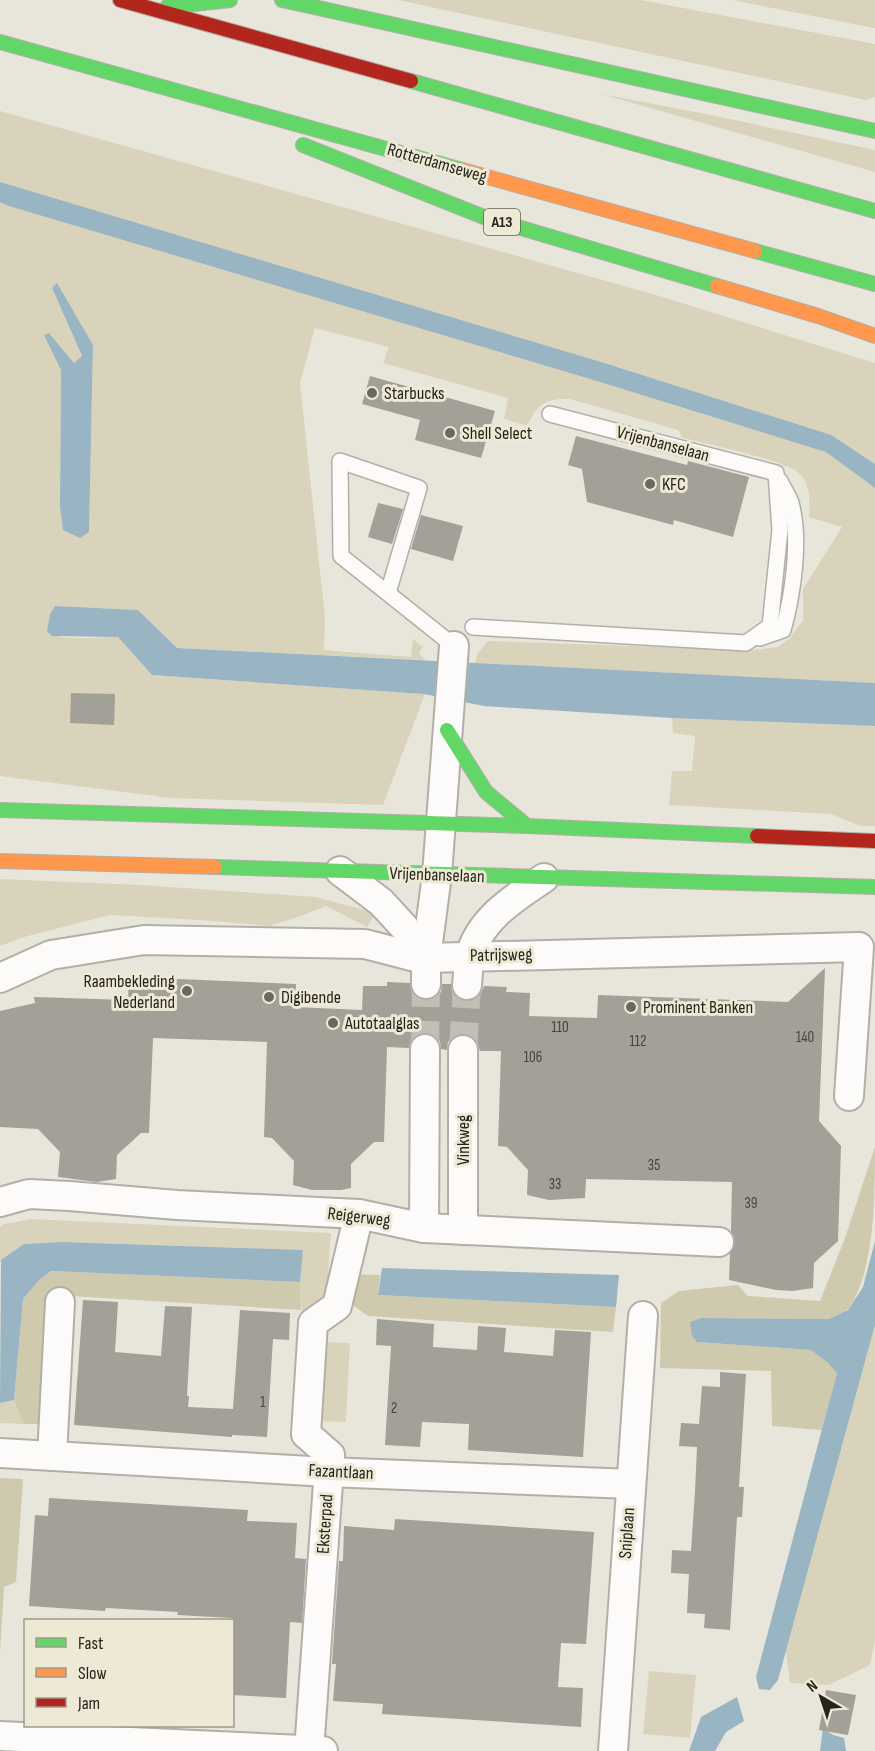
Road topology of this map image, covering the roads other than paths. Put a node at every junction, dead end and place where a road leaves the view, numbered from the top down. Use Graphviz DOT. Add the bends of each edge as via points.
graph roads {
  1 [pos="120,0"];
  2 [pos="230,0"];
  3 [pos="282,0"];
  4 [pos="150,8"];
  5 [pos="0,42"];
  6 [pos="140,80"];
  7 [pos="262,129"];
  8 [pos="875,131"];
  9 [pos="295,142"];
  10 [pos="875,211"];
  11 [pos="875,284"];
  12 [pos="875,336"];
  13 [pos="550,414"];
  14 [pos="388,593"];
  15 [pos="460,644"];
  16 [pos="448,724"];
  17 [pos="2,808"];
  18 [pos="441,825"];
  19 [pos="527,826"];
  20 [pos="875,841"];
  21 [pos="0,861"];
  22 [pos="340,871"];
  23 [pos="437,875"];
  24 [pos="544,878"];
  25 [pos="875,887"];
  26 [pos="471,956"];
  27 [pos="426,971"];
  28 [pos="0,978"];
  29 [pos="467,985"];
  30 [pos="425,1049"];
  31 [pos="463,1050"];
  32 [pos="849,1096"];
  33 [pos="0,1202"];
  34 [pos="359,1214"];
  35 [pos="424,1228"];
  36 [pos="463,1230"];
  37 [pos="719,1242"];
  38 [pos="60,1302"];
  39 [pos="643,1316"];
  40 [pos="0,1453"];
  41 [pos="52,1456"];
  42 [pos="328,1472"];
  43 [pos="631,1484"];
  44 [pos="0,1736"];
  45 [pos="309,1751"];
  46 [pos="323,1751"];
  47 [pos="613,1751"];
  1 -- 4 [label="main road"];
  2 -- 4 [label="main road"];
  3 -- 8 [label="main road"];
  4 -- 10 [label="main road"];
  5 -- 6 [label="main road, Rotterdamseweg / A13"];
  6 -- 7 [label="main road, A13"];
  6 -- 11 [label="main road, Rotterdamseweg / A13"];
  9 -- 12 [label="main road, A13" via="484,217"];
  13 -- 15 [label="lane, Vrijenbanselaan" via="776,473 780,530 770,626 746,644"];
  14 -- 14 [label="lane" via="419,488 340,461 341,556"];
  14 -- 15 [label="lane"];
  15 -- 16 [label="street"];
  16 -- 18 [label="street"];
  16 -- 19 [label="main road" via="486,792"];
  17 -- 18 [label="main road"];
  18 -- 19 [label="main road"];
  18 -- 23 [label="street"];
  19 -- 20 [label="main road"];
  21 -- 22 [label="main road, Vrijenbanselaan"];
  22 -- 23 [label="main road, Vrijenbanselaan"];
  22 -- 27 [label="street" via="381,902 404,927"];
  23 -- 24 [label="main road, Vrijenbanselaan"];
  23 -- 27 [label="street"];
  24 -- 25 [label="main road, Vrijenbanselaan"];
  24 -- 26 [label="street" via="507,903 484,927"];
  26 -- 27 [label="street, Patrijsweg"];
  26 -- 29 [label="street"];
  26 -- 32 [label="street, Patrijsweg" via="860,946"];
  27 -- 28 [label="street, Patrijsweg" via="415,957 365,944 144,940 51,955"];
  30 -- 35 [label="street"];
  31 -- 36 [label="street, Vinkweg"];
  33 -- 34 [label="street, Reigerweg" via="29,1194"];
  34 -- 35 [label="street, Reigerweg"];
  34 -- 42 [label="street, Eksterpad" via="337,1306 313,1323 306,1434 330,1455"];
  35 -- 36 [label="street, Reigerweg"];
  36 -- 37 [label="street, Reigerweg"];
  38 -- 41 [label="street"];
  39 -- 43 [label="street, Sniplaan"];
  40 -- 41 [label="street, Fazantlaan"];
  41 -- 42 [label="street, Fazantlaan"];
  42 -- 43 [label="street, Fazantlaan"];
  42 -- 45 [label="street, Eksterpad"];
  43 -- 47 [label="street, Sniplaan"];
  44 -- 45 [label="street"];
  45 -- 46 [label="street"];
}
